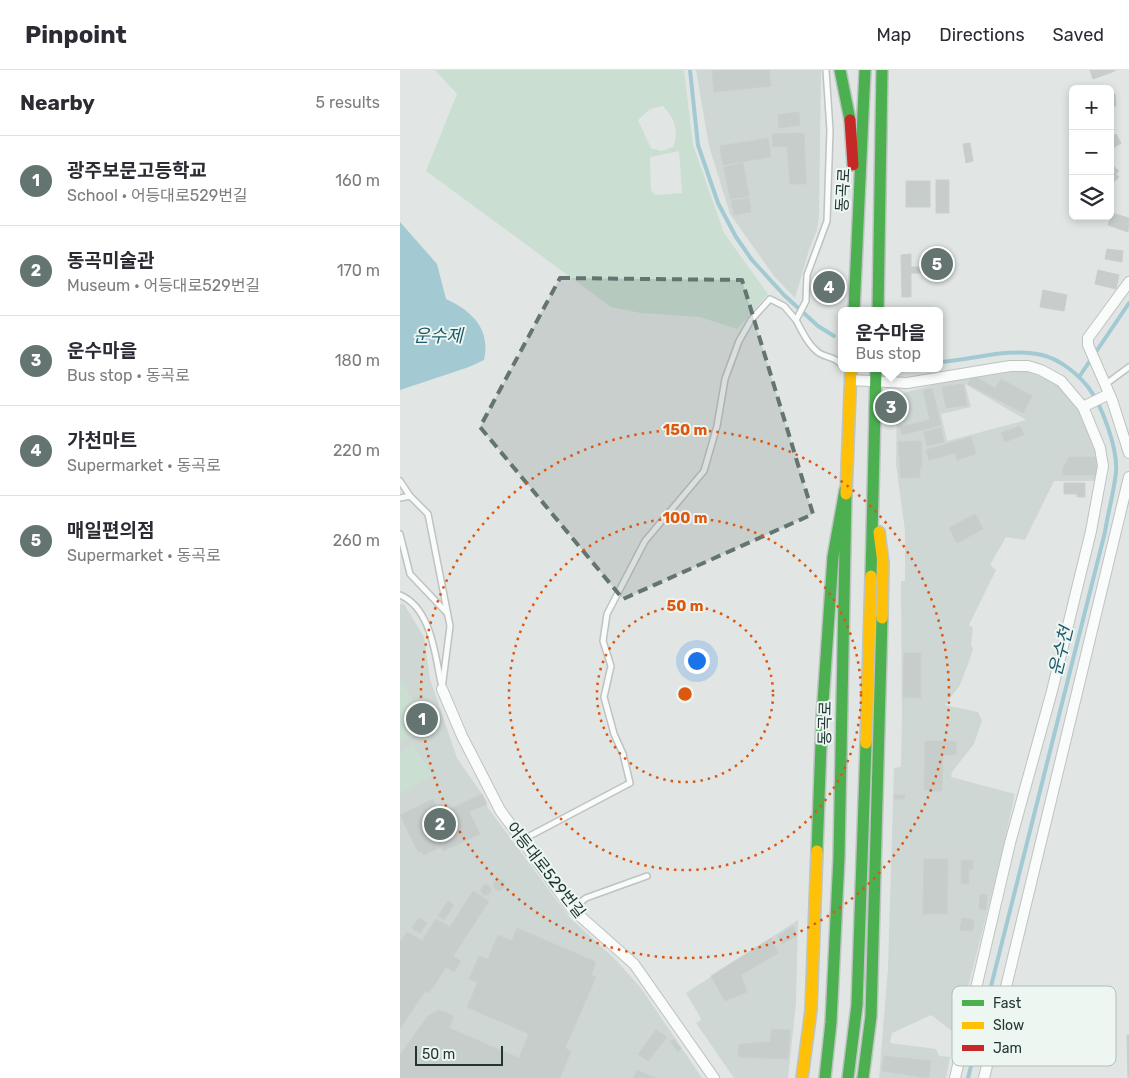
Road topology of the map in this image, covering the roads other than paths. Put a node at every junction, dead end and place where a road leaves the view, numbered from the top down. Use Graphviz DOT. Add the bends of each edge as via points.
graph roads {
  1 [pos="826,70"];
  2 [pos="840,70"];
  3 [pos="849,70"];
  4 [pos="865,70"];
  5 [pos="882,70"];
  6 [pos="850,120"];
  7 [pos="858,225"];
  8 [pos="1129,282"];
  9 [pos="854,307"];
  10 [pos="878,307"];
  11 [pos="797,317"];
  12 [pos="838,361"];
  13 [pos="1129,367"];
  14 [pos="846,372"];
  15 [pos="851,372"];
  16 [pos="876,372"];
  17 [pos="850,380"];
  18 [pos="876,381"];
  19 [pos="1106,392"];
  20 [pos="1086,406"];
  21 [pos="1129,454"];
  22 [pos="1129,477"];
  23 [pos="400,481"];
  24 [pos="845,490"];
  25 [pos="874,494"];
  26 [pos="410,496"];
  27 [pos="400,498"];
  28 [pos="400,534"];
  29 [pos="400,595"];
  30 [pos="448,613"];
  31 [pos="442,689"];
  32 [pos="521,840"];
  33 [pos="647,876"];
  34 [pos="572,909"];
  35 [pos="977,986"];
  36 [pos="1006,986"];
  37 [pos="714,1078"];
  38 [pos="802,1078"];
  39 [pos="825,1078"];
  40 [pos="848,1078"];
  41 [pos="863,1078"];
  1 -- 11 [label="lane" via="830,130 827,221 807,275 806,301"];
  2 -- 6 [label="main road"];
  3 -- 6 [label="main road"];
  4 -- 7 [label="main road, 동곡로"];
  5 -- 10 [label="main road"];
  6 -- 7 [label="main road"];
  7 -- 9 [label="main road, 동곡로"];
  8 -- 19 [label="street" via="1088,338"];
  11 -- 12 [label="lane" via="808,341 819,353"];
  11 -- 32 [label="lane" via="770,299 751,320 739,341 725,379 717,426 704,471 645,541 607,614 603,641 611,666 604,697 630,783"];
  13 -- 19 [label="lane"];
  14 -- 17 [label="lane"];
  15 -- 17 [label="main road, 동곡로"];
  16 -- 18 [label="main road"];
  17 -- 18 [label="street"];
  17 -- 24 [label="main road, 동곡로"];
  18 -- 20 [label="street" via="907,383 1010,366 1028,366 1061,381"];
  18 -- 25 [label="main road"];
  19 -- 20 [label="street"];
  19 -- 21 [label="street"];
  20 -- 35 [label="street" via="1100,448 1101,478"];
  22 -- 36 [label="street"];
  23 -- 26 [label="lane"];
  24 -- 38 [label="main road" via="831,577 822,717 811,1010"];
  24 -- 39 [label="main road, 동곡로" via="839,876 832,1036"];
  25 -- 40 [label="main road" via="857,1005"];
  25 -- 41 [label="main road" via="883,573 871,1016"];
  26 -- 27 [label="lane"];
  26 -- 30 [label="lane" via="428,514"];
  28 -- 30 [label="lane" via="410,574"];
  29 -- 31 [label="lane" via="420,610 434,647"];
  30 -- 31 [label="lane" via="450,626"];
  31 -- 32 [label="street, 어등대로529번길" via="500,810"];
  32 -- 34 [label="street, 어등대로529번길"];
  33 -- 34 [label="lane" via="586,898"];
  34 -- 37 [label="street, 어등대로529번길" via="634,964"];
}
